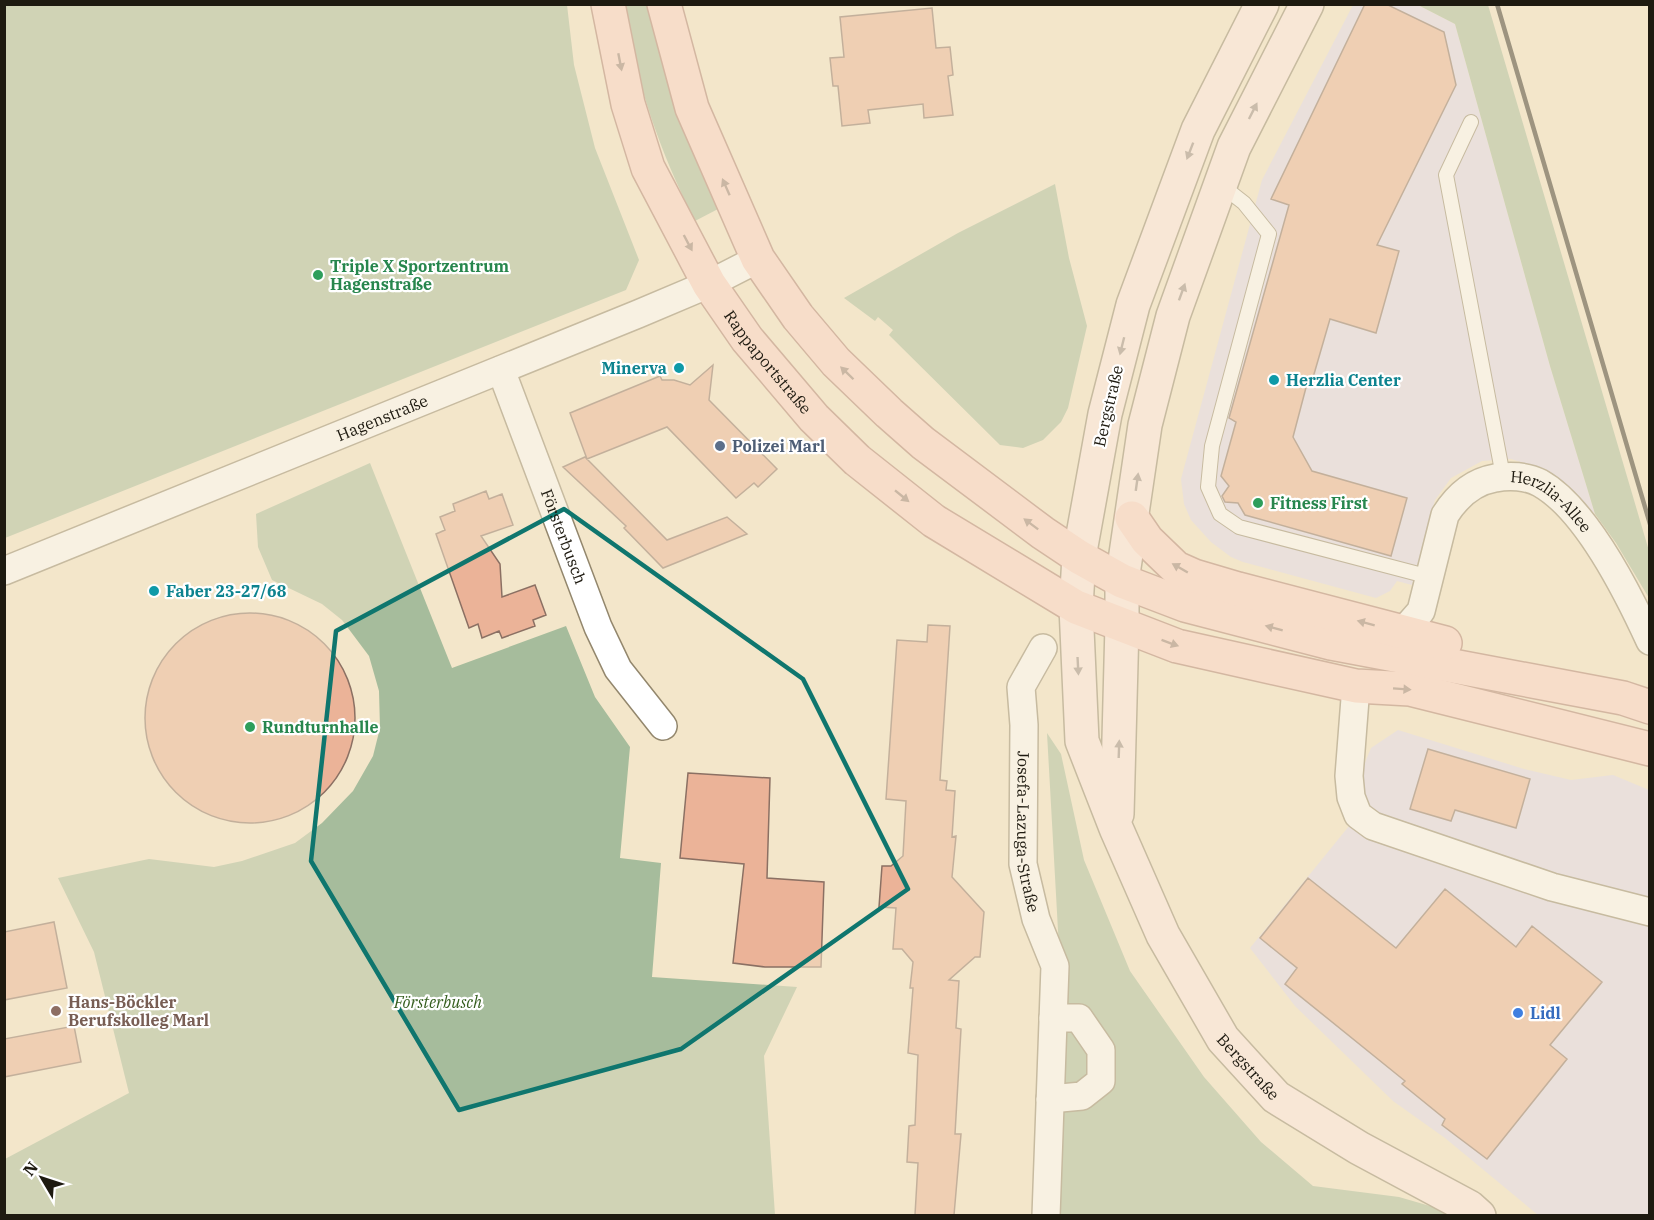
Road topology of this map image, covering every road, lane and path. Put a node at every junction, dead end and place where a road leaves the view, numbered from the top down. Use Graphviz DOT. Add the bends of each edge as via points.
graph roads {
  1 [pos="608,4"];
  2 [pos="664,4"];
  3 [pos="1262,4"];
  4 [pos="1307,4"];
  5 [pos="1471,122"];
  6 [pos="1221,184"];
  7 [pos="758,259"];
  8 [pos="709,284"];
  9 [pos="501,370"];
  10 [pos="1503,476"];
  11 [pos="1132,518"];
  12 [pos="1079,557"];
  13 [pos="4,571"];
  14 [pos="1430,577"];
  15 [pos="1122,581"];
  16 [pos="1076,607"];
  17 [pos="1122,625"];
  18 [pos="1650,641"];
  19 [pos="1394,642"];
  20 [pos="1043,648"];
  21 [pos="1356,686"];
  22 [pos="1636,703"];
  23 [pos="663,726"];
  24 [pos="1635,745"];
  25 [pos="1116,828"];
  26 [pos="1650,912"];
  27 [pos="1053,1018"];
  28 [pos="1050,1100"];
  29 [pos="1046,1215"];
  30 [pos="1479,1215"];
  1 -- 8 [label="main road, Rappaportstraße, one-way" via="628,105 648,168"];
  7 -- 2 [label="main road, one-way" via="692,108"];
  3 -- 12 [label="main road, Bergstraße, one-way" via="1198,130 1133,305 1105,414"];
  6 -- 4 [label="main road, Bergstraße, one-way" via="1234,147"];
  5 -- 10 [label="lane" via="1446,175"];
  11 -- 6 [label="main road, Bergstraße, one-way" via="1145,425 1173,316"];
  6 -- 14 [label="lane" via="1244,203 1269,234 1212,446 1208,487 1220,514 1239,527"];
  7 -- 8 [label="street, Hagenstraße"];
  12 -- 7 [label="main road, one-way" via="960,471 889,413 836,363"];
  8 -- 9 [label="street, Hagenstraße"];
  8 -- 16 [label="main road, Rappaportstraße, one-way" via="747,339 814,418 857,460 934,521"];
  9 -- 13 [label="street, Hagenstraße"];
  9 -- 23 [label="street, Försterbusch" via="598,627 618,669"];
  10 -- 14 [label="street, Herzlia-Allee" via="1466,489 1451,506 1445,515"];
  10 -- 18 [label="street, Herzlia-Allee" via="1539,482 1562,500 1600,549"];
  11 -- 15 [label="main road, Bergstraße"];
  19 -- 11 [label="main road, one-way" via="1176,568 1147,540"];
  12 -- 15 [label="main road"];
  12 -- 16 [label="main road, Bergstraße"];
  14 -- 19 [label="street, Herzlia-Allee" via="1421,611"];
  15 -- 17 [label="main road, Bergstraße"];
  19 -- 15 [label="main road, one-way" via="1331,643 1185,605"];
  16 -- 17 [label="main road"];
  16 -- 25 [label="main road, Bergstraße, one-way" via="1082,741"];
  17 -- 21 [label="main road, one-way" via="1177,646"];
  25 -- 17 [label="main road, Bergstraße, one-way"];
  19 -- 22 [label="main road"];
  20 -- 27 [label="street, Josefa-Lazuga-Straße" via="1021,687 1023,864 1036,919 1055,966"];
  21 -- 24 [label="main road, one-way" via="1410,689"];
  21 -- 26 [label="street" via="1350,776 1351,797 1358,815 1373,826 1552,887"];
  25 -- 30 [label="main road, Bergstraße" via="1163,935 1223,1039 1276,1097"];
  27 -- 28 [label="street, Josefa-Lazuga-Straße"];
  27 -- 28 [label="street" via="1079,1018 1101,1050 1101,1081 1082,1096"];
  28 -- 29 [label="street, Josefa-Lazuga-Straße"];
}
